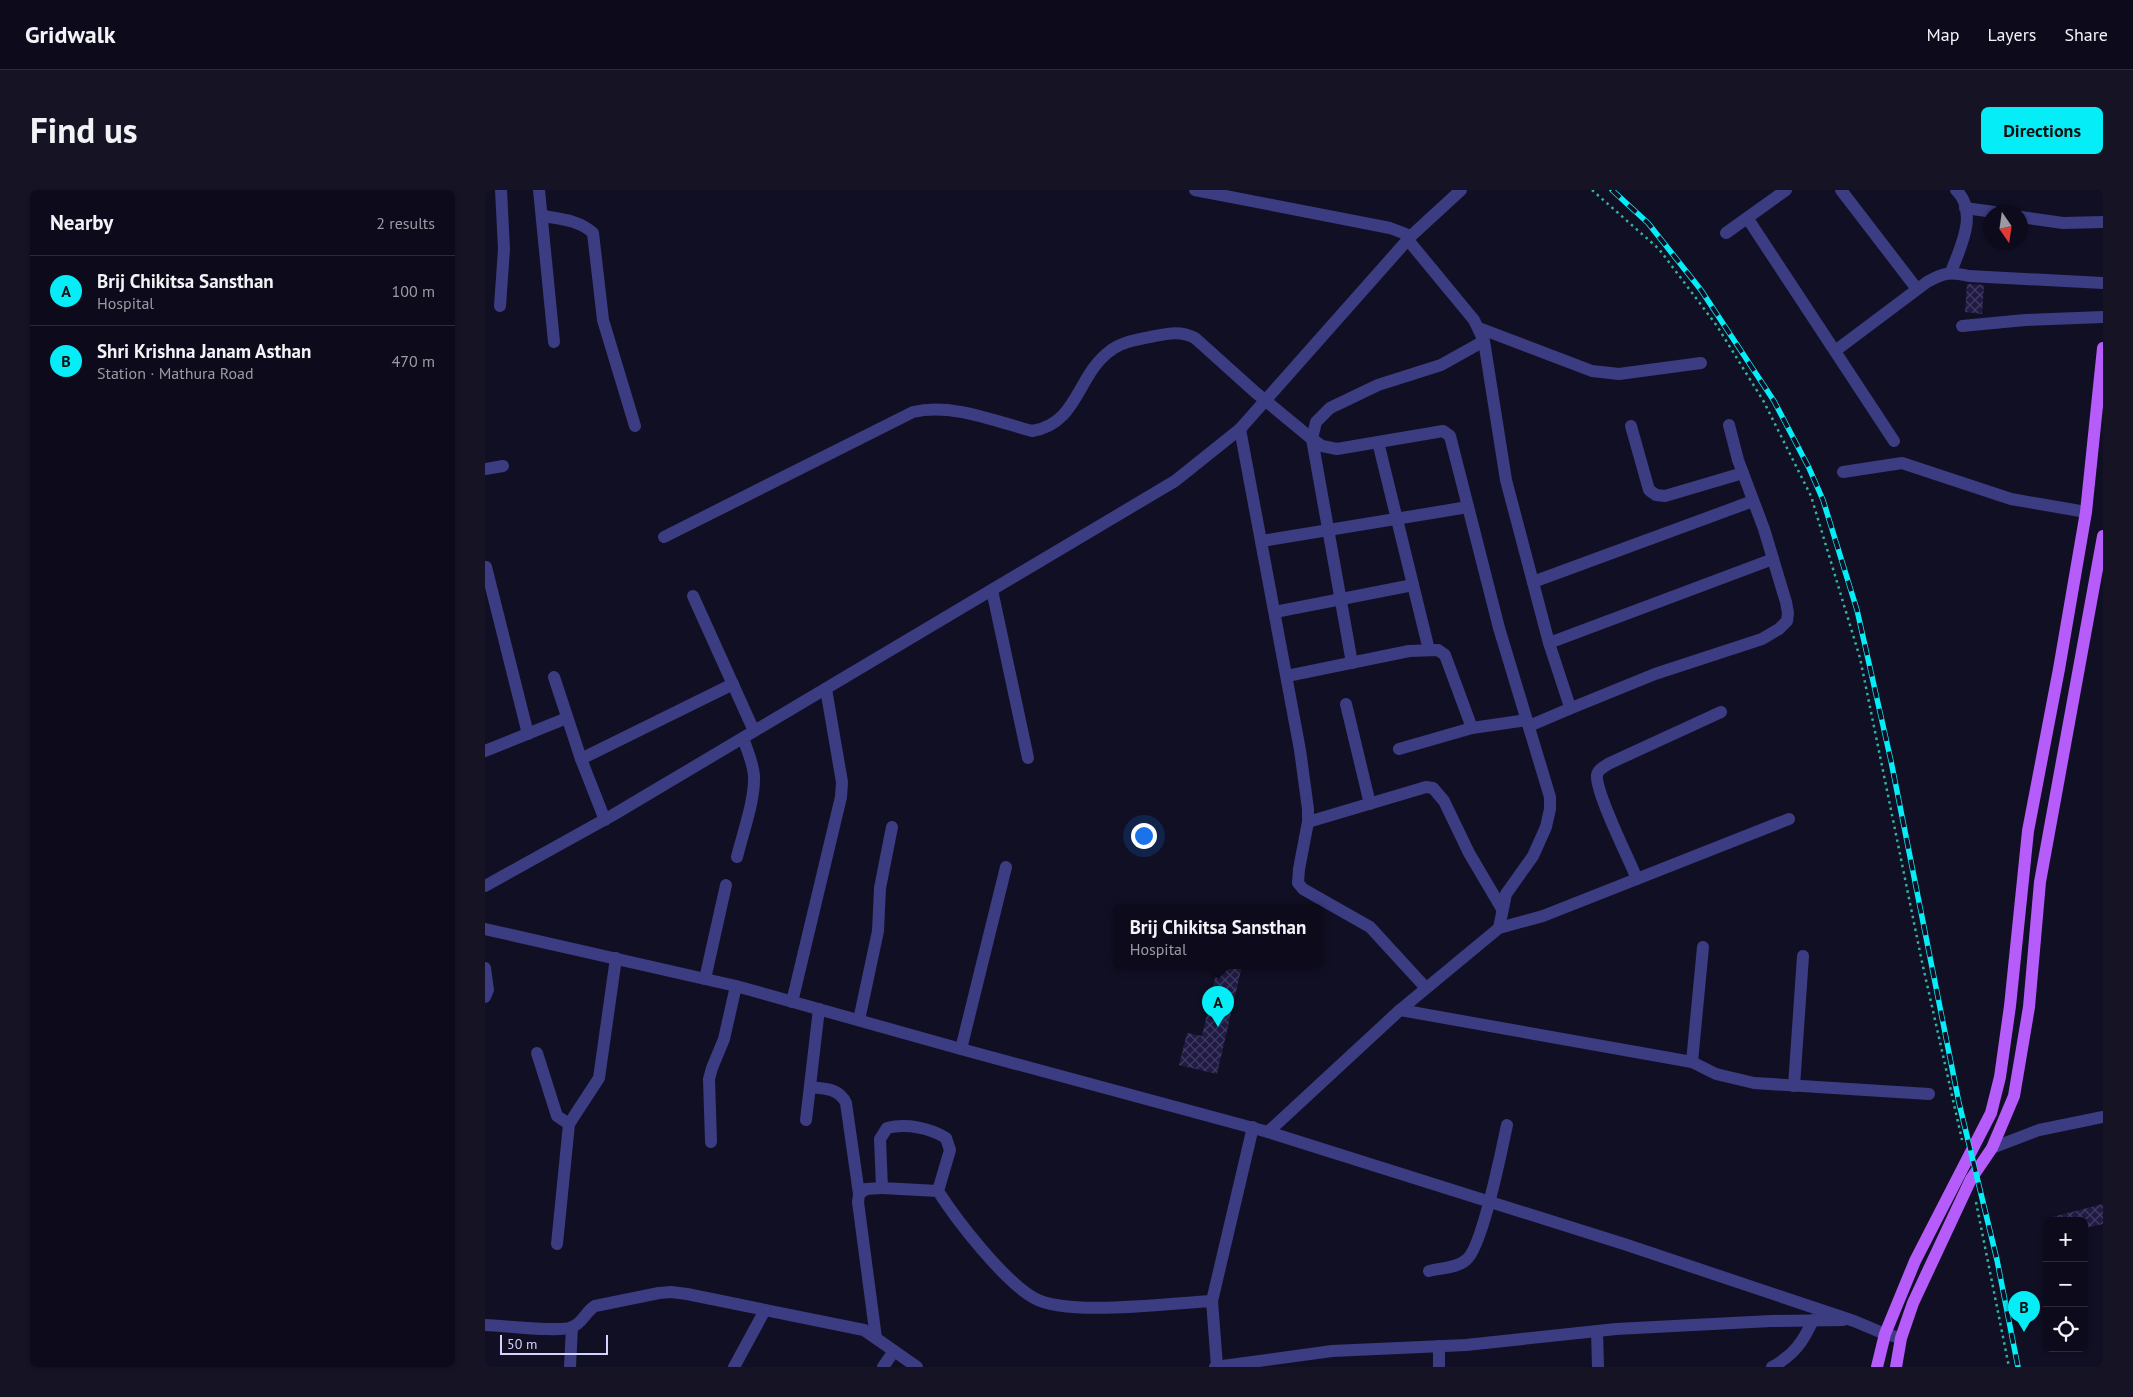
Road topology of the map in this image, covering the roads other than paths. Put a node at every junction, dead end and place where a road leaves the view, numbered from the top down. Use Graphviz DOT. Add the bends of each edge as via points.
graph roads {
  1 [pos="501,190"];
  2 [pos="539,190"];
  3 [pos="1195,190"];
  4 [pos="1461,190"];
  5 [pos="1786,190"];
  6 [pos="1841,190"];
  7 [pos="1955,190"];
  8 [pos="1965,208"];
  9 [pos="1983,210"];
  10 [pos="543,216"];
  11 [pos="2028,218"];
  12 [pos="1748,219"];
  13 [pos="2103,222"];
  14 [pos="1726,233"];
  15 [pos="1409,238"];
  16 [pos="1951,272"];
  17 [pos="2103,283"];
  18 [pos="1917,289"];
  19 [pos="500,306"];
  20 [pos="2103,317"];
  21 [pos="1961,326"];
  22 [pos="1479,328"];
  23 [pos="1485,341"];
  24 [pos="554,342"];
  25 [pos="2103,348"];
  26 [pos="1835,351"];
  27 [pos="1701,363"];
  28 [pos="1266,400"];
  29 [pos="1729,425"];
  30 [pos="635,426"];
  31 [pos="1631,426"];
  32 [pos="2099,427"];
  33 [pos="1240,429"];
  34 [pos="1312,439"];
  35 [pos="1894,441"];
  36 [pos="1378,442"];
  37 [pos="503,466"];
  38 [pos="485,469"];
  39 [pos="1843,472"];
  40 [pos="1743,473"];
  41 [pos="1753,501"];
  42 [pos="1468,507"];
  43 [pos="2086,512"];
  44 [pos="1397,519"];
  45 [pos="1328,531"];
  46 [pos="2103,536"];
  47 [pos="664,537"];
  48 [pos="1263,541"];
  49 [pos="1773,559"];
  50 [pos="486,567"];
  51 [pos="1533,582"];
  52 [pos="1413,585"];
  53 [pos="992,590"];
  54 [pos="693,596"];
  55 [pos="1341,600"];
  56 [pos="1275,612"];
  57 [pos="1549,643"];
  58 [pos="1429,650"];
  59 [pos="1352,663"];
  60 [pos="1287,676"];
  61 [pos="554,677"];
  62 [pos="733,684"];
  63 [pos="825,689"];
  64 [pos="1347,704"];
  65 [pos="1569,709"];
  66 [pos="1721,712"];
  67 [pos="567,718"];
  68 [pos="1528,723"];
  69 [pos="1472,728"];
  70 [pos="754,731"];
  71 [pos="528,734"];
  72 [pos="743,738"];
  73 [pos="1399,749"];
  74 [pos="485,751"];
  75 [pos="1028,758"];
  76 [pos="581,759"];
  77 [pos="1369,804"];
  78 [pos="1789,819"];
  79 [pos="605,820"];
  80 [pos="1308,822"];
  81 [pos="892,827"];
  82 [pos="737,857"];
  83 [pos="1006,867"];
  84 [pos="1637,879"];
  85 [pos="485,886"];
  86 [pos="726,886"];
  87 [pos="1502,909"];
  88 [pos="1499,928"];
  89 [pos="485,929"];
  90 [pos="1703,947"];
  91 [pos="1803,956"];
  92 [pos="616,958"];
  93 [pos="485,968"];
  94 [pos="705,979"];
  95 [pos="736,986"];
  96 [pos="1426,988"];
  97 [pos="485,997"];
  98 [pos="792,1002"];
  99 [pos="819,1009"];
  100 [pos="1400,1010"];
  101 [pos="859,1020"];
  102 [pos="961,1049"];
  103 [pos="537,1053"];
  104 [pos="1692,1062"];
  105 [pos="1794,1086"];
  106 [pos="809,1087"];
  107 [pos="1929,1094"];
  108 [pos="2103,1117"];
  109 [pos="806,1120"];
  110 [pos="569,1124"];
  111 [pos="1507,1125"];
  112 [pos="1253,1127"];
  113 [pos="1268,1132"];
  114 [pos="711,1142"];
  115 [pos="1992,1148"];
  116 [pos="882,1188"];
  117 [pos="939,1191"];
  118 [pos="859,1194"];
  119 [pos="1489,1202"];
  120 [pos="557,1244"];
  121 [pos="1429,1270"];
  122 [pos="1212,1301"];
  123 [pos="765,1310"];
  124 [pos="1813,1320"];
  125 [pos="1854,1320"];
  126 [pos="485,1324"];
  127 [pos="572,1327"];
  128 [pos="1597,1331"];
  129 [pos="1885,1334"];
  130 [pos="876,1338"];
  131 [pos="1901,1338"];
  132 [pos="1439,1346"];
  133 [pos="893,1351"];
  134 [pos="1295,1361"];
  135 [pos="1265,1364"];
  136 [pos="569,1367"];
  137 [pos="734,1367"];
  138 [pos="883,1367"];
  139 [pos="917,1367"];
  140 [pos="1216,1367"];
  141 [pos="1439,1367"];
  142 [pos="1598,1367"];
  143 [pos="1772,1367"];
  144 [pos="1877,1367"];
  145 [pos="1896,1367"];
  1 -- 19 [label="street" via="504,249"];
  2 -- 10 [label="street"];
  3 -- 15 [label="street" via="1390,228"];
  4 -- 15 [label="street"];
  5 -- 12 [label="street"];
  6 -- 18 [label="street"];
  7 -- 8 [label="street"];
  8 -- 9 [label="street"];
  8 -- 16 [label="street" via="1966,231"];
  10 -- 24 [label="street"];
  10 -- 30 [label="street" via="575,222 593,233 603,320"];
  11 -- 13 [label="street" via="2063,223"];
  12 -- 14 [label="street"];
  12 -- 26 [label="street"];
  15 -- 22 [label="street"];
  15 -- 28 [label="street"];
  16 -- 17 [label="street" via="1969,276"];
  16 -- 18 [label="street"];
  18 -- 26 [label="street"];
  20 -- 21 [label="street"];
  22 -- 23 [label="street"];
  22 -- 27 [label="street" via="1592,371 1619,374"];
  23 -- 34 [label="street" via="1441,365 1378,384 1330,408 1316,422"];
  23 -- 51 [label="street" via="1506,480"];
  25 -- 32 [label="main road"];
  26 -- 35 [label="street"];
  28 -- 33 [label="street"];
  28 -- 34 [label="street"];
  28 -- 47 [label="street" via="1216,355 1185,333 1126,342 1096,363 1065,413 1044,429 1032,431 930,408 913,412"];
  29 -- 40 [label="street"];
  31 -- 40 [label="street" via="1649,490 1656,495 1665,496"];
  32 -- 43 [label="main road"];
  33 -- 48 [label="street"];
  33 -- 53 [label="street" via="1175,481"];
  34 -- 36 [label="street" via="1322,446 1337,449"];
  34 -- 45 [label="street"];
  36 -- 42 [label="street" via="1443,431 1450,436"];
  36 -- 44 [label="street"];
  37 -- 38 [label="street"];
  39 -- 43 [label="street" via="1902,463 2011,499"];
  40 -- 41 [label="street"];
  41 -- 49 [label="street"];
  41 -- 51 [label="street"];
  42 -- 44 [label="street"];
  42 -- 68 [label="street" via="1499,628"];
  43 -- 129 [label="main road" via="2028,831 2010,1006 1991,1113 1915,1261"];
  44 -- 45 [label="street"];
  44 -- 52 [label="street"];
  45 -- 48 [label="street"];
  45 -- 55 [label="street"];
  46 -- 115 [label="main road" via="2040,882 2029,1007 2014,1096"];
  48 -- 56 [label="street"];
  49 -- 57 [label="street"];
  49 -- 65 [label="street" via="1788,613 1787,621 1779,629 1762,639 1655,674"];
  50 -- 71 [label="street"];
  51 -- 57 [label="street"];
  52 -- 55 [label="street"];
  52 -- 58 [label="street"];
  53 -- 63 [label="street"];
  53 -- 75 [label="street"];
  54 -- 62 [label="street"];
  55 -- 56 [label="street"];
  55 -- 59 [label="street"];
  56 -- 60 [label="street"];
  57 -- 65 [label="street"];
  58 -- 59 [label="street"];
  58 -- 69 [label="street" via="1438,650 1445,655"];
  59 -- 60 [label="street"];
  60 -- 80 [label="street"];
  61 -- 67 [label="street"];
  62 -- 70 [label="street"];
  62 -- 76 [label="street"];
  63 -- 70 [label="street"];
  63 -- 98 [label="street" via="842,782 841,797"];
  64 -- 77 [label="street"];
  65 -- 68 [label="street"];
  66 -- 84 [label="street" via="1598,771 1600,793"];
  67 -- 71 [label="street"];
  67 -- 76 [label="street"];
  68 -- 69 [label="street"];
  68 -- 87 [label="street" via="1550,797 1550,809 1533,856 1506,894"];
  69 -- 73 [label="street"];
  70 -- 72 [label="street"];
  71 -- 74 [label="street"];
  72 -- 79 [label="street"];
  72 -- 82 [label="street" via="754,776"];
  76 -- 79 [label="street"];
  77 -- 80 [label="street"];
  77 -- 87 [label="street" via="1426,787 1433,788 1444,801 1469,853"];
  78 -- 84 [label="street"];
  79 -- 85 [label="street"];
  80 -- 96 [label="street" via="1298,883 1369,927"];
  81 -- 101 [label="street" via="880,888 878,931"];
  83 -- 102 [label="street"];
  84 -- 88 [label="street" via="1543,916"];
  86 -- 94 [label="street"];
  87 -- 88 [label="street"];
  88 -- 96 [label="street"];
  89 -- 92 [label="street"];
  90 -- 104 [label="street"];
  91 -- 105 [label="street"];
  92 -- 94 [label="street"];
  92 -- 110 [label="street" via="599,1078"];
  93 -- 97 [label="street" via="488,990"];
  94 -- 95 [label="street"];
  95 -- 98 [label="street"];
  95 -- 114 [label="street" via="724,1039 709,1079"];
  96 -- 100 [label="street"];
  98 -- 99 [label="street"];
  99 -- 101 [label="street"];
  99 -- 106 [label="street"];
  100 -- 104 [label="street"];
  100 -- 113 [label="street"];
  101 -- 102 [label="street"];
  102 -- 112 [label="street"];
  103 -- 110 [label="street" via="557,1116"];
  104 -- 105 [label="street" via="1715,1074 1754,1083"];
  105 -- 107 [label="street"];
  106 -- 109 [label="street"];
  106 -- 118 [label="street" via="835,1091 846,1104"];
  108 -- 115 [label="street" via="2039,1130"];
  110 -- 120 [label="street"];
  111 -- 119 [label="street"];
  112 -- 113 [label="street"];
  112 -- 122 [label="street"];
  113 -- 119 [label="street"];
  115 -- 131 [label="main road" via="1971,1179 1913,1303"];
  116 -- 117 [label="street"];
  116 -- 117 [label="street" via="880,1139 887,1128 896,1126 934,1130 946,1138 950,1150"];
  116 -- 118 [label="street" via="866,1189"];
  117 -- 122 [label="street" via="952,1213 1011,1281 1035,1299 1057,1306 1093,1308"];
  118 -- 130 [label="street"];
  119 -- 121 [label="street" via="1473,1253 1467,1260"];
  119 -- 125 [label="street"];
  122 -- 140 [label="street"];
  123 -- 127 [label="street" via="671,1292 595,1306"];
  123 -- 130 [label="street" via="864,1330"];
  123 -- 137 [label="street"];
  124 -- 125 [label="street"];
  124 -- 128 [label="street"];
  124 -- 143 [label="street" via="1803,1342"];
  125 -- 129 [label="street"];
  126 -- 127 [label="street" via="564,1330"];
  127 -- 136 [label="street"];
  128 -- 132 [label="street"];
  128 -- 142 [label="street"];
  129 -- 131 [label="street"];
  129 -- 144 [label="main road"];
  130 -- 133 [label="street"];
  131 -- 145 [label="main road"];
  132 -- 134 [label="street" via="1333,1351"];
  132 -- 141 [label="street"];
  133 -- 138 [label="street"];
  133 -- 139 [label="street"];
  134 -- 135 [label="street"];
  135 -- 140 [label="street"];
}
